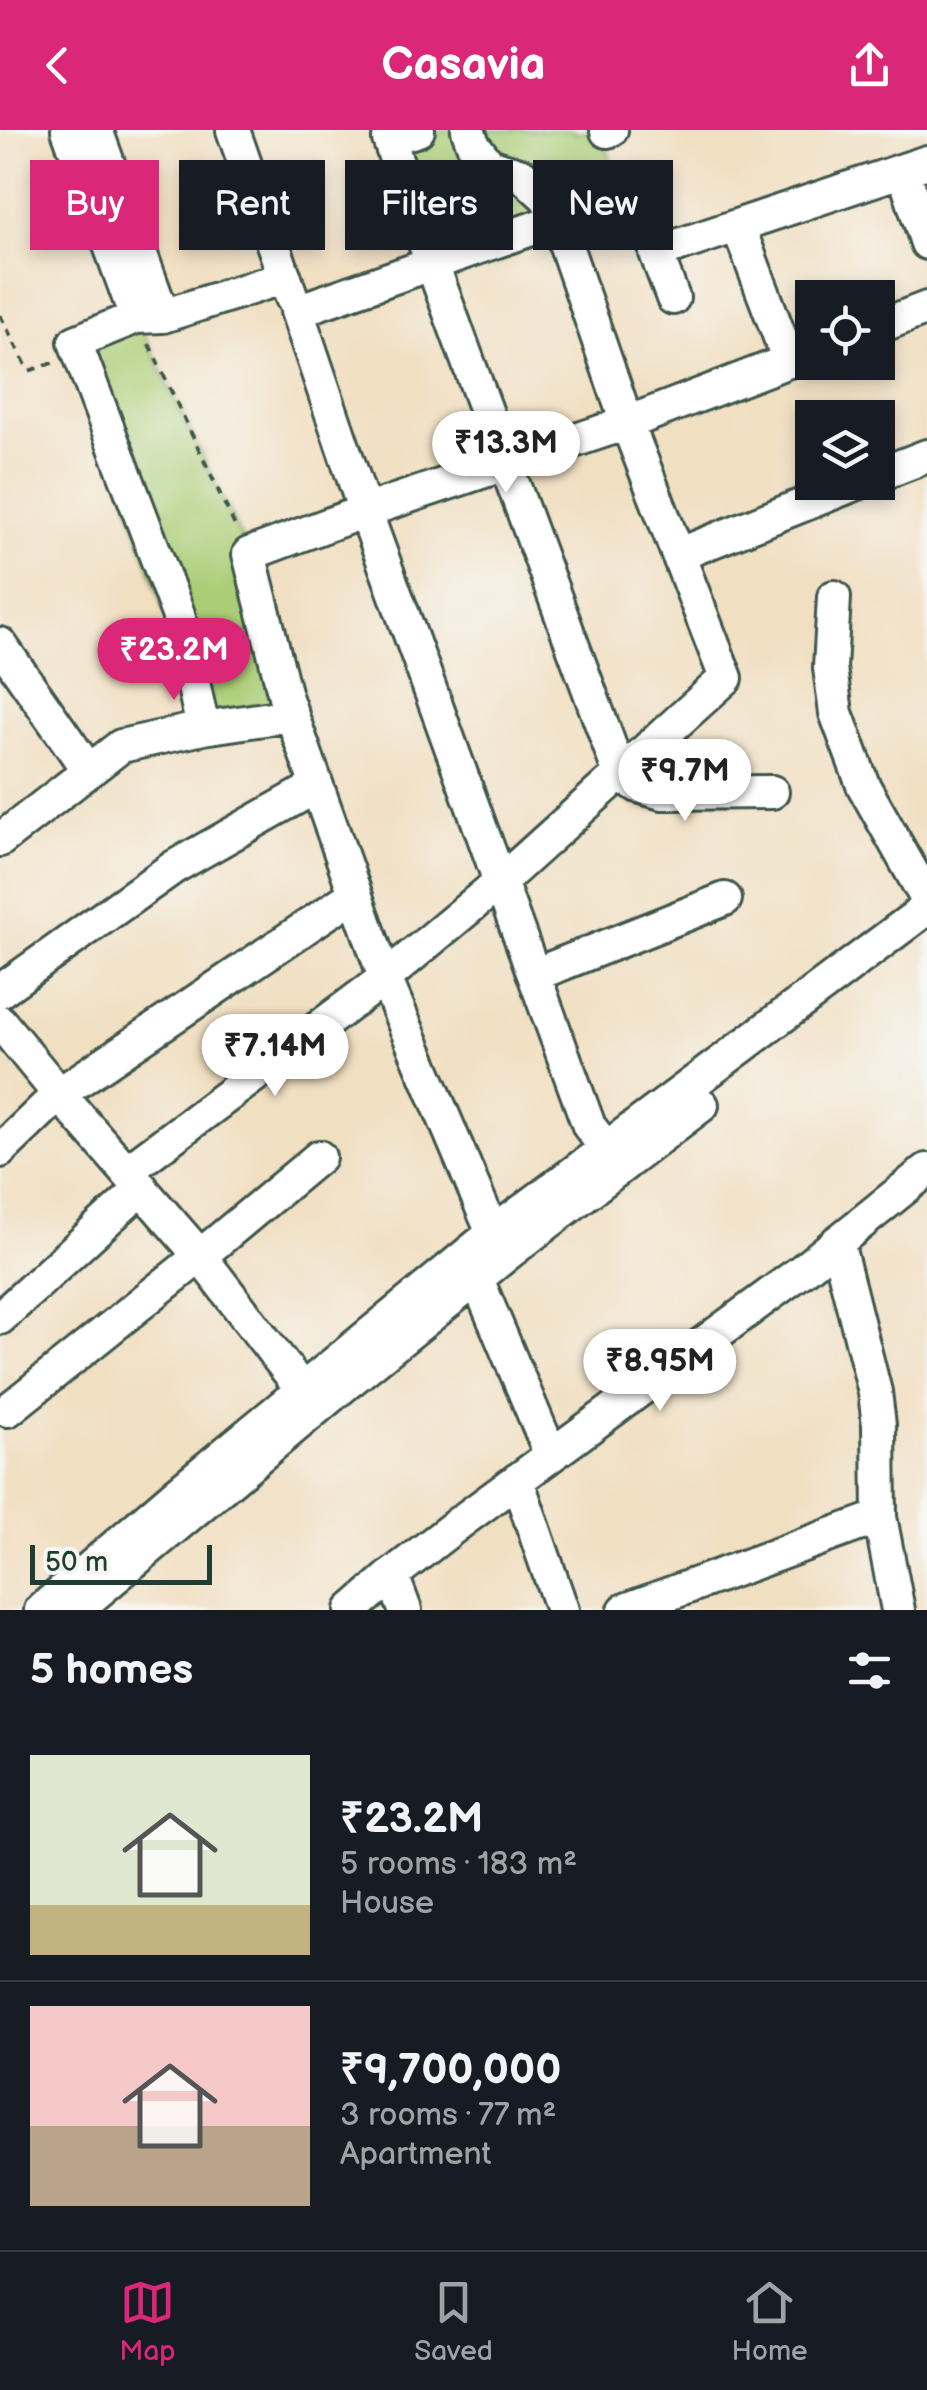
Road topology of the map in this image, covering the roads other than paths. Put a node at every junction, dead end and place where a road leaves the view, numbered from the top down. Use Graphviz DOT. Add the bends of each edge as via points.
graph roads {
  1 [pos="68,130"];
  2 [pos="96,130"];
  3 [pos="233,130"];
  4 [pos="418,130"];
  5 [pos="468,130"];
  6 [pos="915,166"];
  7 [pos="533,186"];
  8 [pos="738,226"];
  9 [pos="533,228"];
  10 [pos="927,243"];
  11 [pos="567,250"];
  12 [pos="432,264"];
  13 [pos="285,277"];
  14 [pos="673,298"];
  15 [pos="927,308"];
  16 [pos="297,311"];
  17 [pos="150,317"];
  18 [pos="895,320"];
  19 [pos="795,344"];
  20 [pos="795,358"];
  21 [pos="627,422"];
  22 [pos="927,456"];
  23 [pos="505,464"];
  24 [pos="895,468"];
  25 [pos="815,500"];
  26 [pos="365,511"];
  27 [pos="678,555"];
  28 [pos="834,597"];
  29 [pos="0,644"];
  30 [pos="292,715"];
  31 [pos="203,728"];
  32 [pos="88,770"];
  33 [pos="620,774"];
  34 [pos="317,786"];
  35 [pos="772,792"];
  36 [pos="0,840"];
  37 [pos="500,882"];
  38 [pos="355,894"];
  39 [pos="725,899"];
  40 [pos="927,900"];
  41 [pos="927,908"];
  42 [pos="927,930"];
  43 [pos="534,975"];
  44 [pos="385,978"];
  45 [pos="0,991"];
  46 [pos="0,1022"];
  47 [pos="59,1094"];
  48 [pos="606,1148"];
  49 [pos="0,1152"];
  50 [pos="320,1156"];
  51 [pos="927,1170"];
  52 [pos="134,1180"];
  53 [pos="837,1242"];
  54 [pos="498,1245"];
  55 [pos="200,1256"];
  56 [pos="477,1279"];
  57 [pos="0,1318"];
  58 [pos="310,1399"];
  59 [pos="8,1410"];
  60 [pos="551,1455"];
  61 [pos="517,1480"];
  62 [pos="880,1517"];
  63 [pos="392,1575"];
  64 [pos="40,1610"];
  65 [pos="76,1610"];
  66 [pos="352,1610"];
  67 [pos="405,1610"];
  68 [pos="562,1610"];
  69 [pos="625,1610"];
  70 [pos="898,1610"];
  1 -- 17 [label="street"];
  2 -- 17 [label="street"];
  3 -- 13 [label="street"];
  4 -- 12 [label="street" via="389,140"];
  5 -- 7 [label="street" via="489,166"];
  6 -- 8 [label="street"];
  6 -- 10 [label="street"];
  8 -- 14 [label="street" via="656,253"];
  8 -- 19 [label="street"];
  9 -- 12 [label="street"];
  11 -- 21 [label="street"];
  12 -- 16 [label="street"];
  12 -- 23 [label="street"];
  13 -- 16 [label="street"];
  13 -- 17 [label="street"];
  15 -- 18 [label="street"];
  16 -- 26 [label="street"];
  17 -- 31 [label="street" via="75,342 178,614"];
  20 -- 21 [label="street"];
  21 -- 23 [label="street"];
  21 -- 27 [label="street"];
  22 -- 24 [label="street"];
  23 -- 26 [label="street"];
  23 -- 33 [label="street"];
  25 -- 27 [label="street"];
  26 -- 30 [label="street" via="248,554"];
  26 -- 37 [label="street"];
  27 -- 33 [label="street" via="726,678"];
  28 -- 40 [label="street" via="830,668 836,712 863,785"];
  29 -- 32 [label="street"];
  30 -- 31 [label="street"];
  30 -- 34 [label="street"];
  31 -- 32 [label="street" via="120,746"];
  32 -- 36 [label="street"];
  33 -- 35 [label="street" via="662,793"];
  33 -- 37 [label="street"];
  34 -- 38 [label="street"];
  34 -- 45 [label="street" via="174,867"];
  37 -- 43 [label="street"];
  37 -- 44 [label="street"];
  38 -- 44 [label="street"];
  38 -- 47 [label="street"];
  39 -- 43 [label="street"];
  41 -- 48 [label="street"];
  42 -- 54 [label="street"];
  43 -- 48 [label="street" via="589,1126"];
  44 -- 52 [label="street"];
  44 -- 54 [label="street"];
  46 -- 47 [label="street"];
  47 -- 49 [label="street"];
  47 -- 52 [label="street"];
  48 -- 54 [label="street"];
  50 -- 55 [label="street"];
  51 -- 53 [label="street"];
  52 -- 55 [label="street"];
  52 -- 57 [label="street"];
  53 -- 60 [label="street"];
  53 -- 62 [label="street" via="875,1392"];
  54 -- 56 [label="street"];
  54 -- 58 [label="street"];
  55 -- 58 [label="street"];
  55 -- 59 [label="street"];
  56 -- 58 [label="street"];
  56 -- 60 [label="street"];
  58 -- 64 [label="street" via="178,1492"];
  58 -- 65 [label="street"];
  60 -- 61 [label="street"];
  61 -- 63 [label="street"];
  61 -- 68 [label="street"];
  62 -- 69 [label="street"];
  62 -- 70 [label="street"];
  63 -- 66 [label="street"];
  63 -- 67 [label="street"];
}
